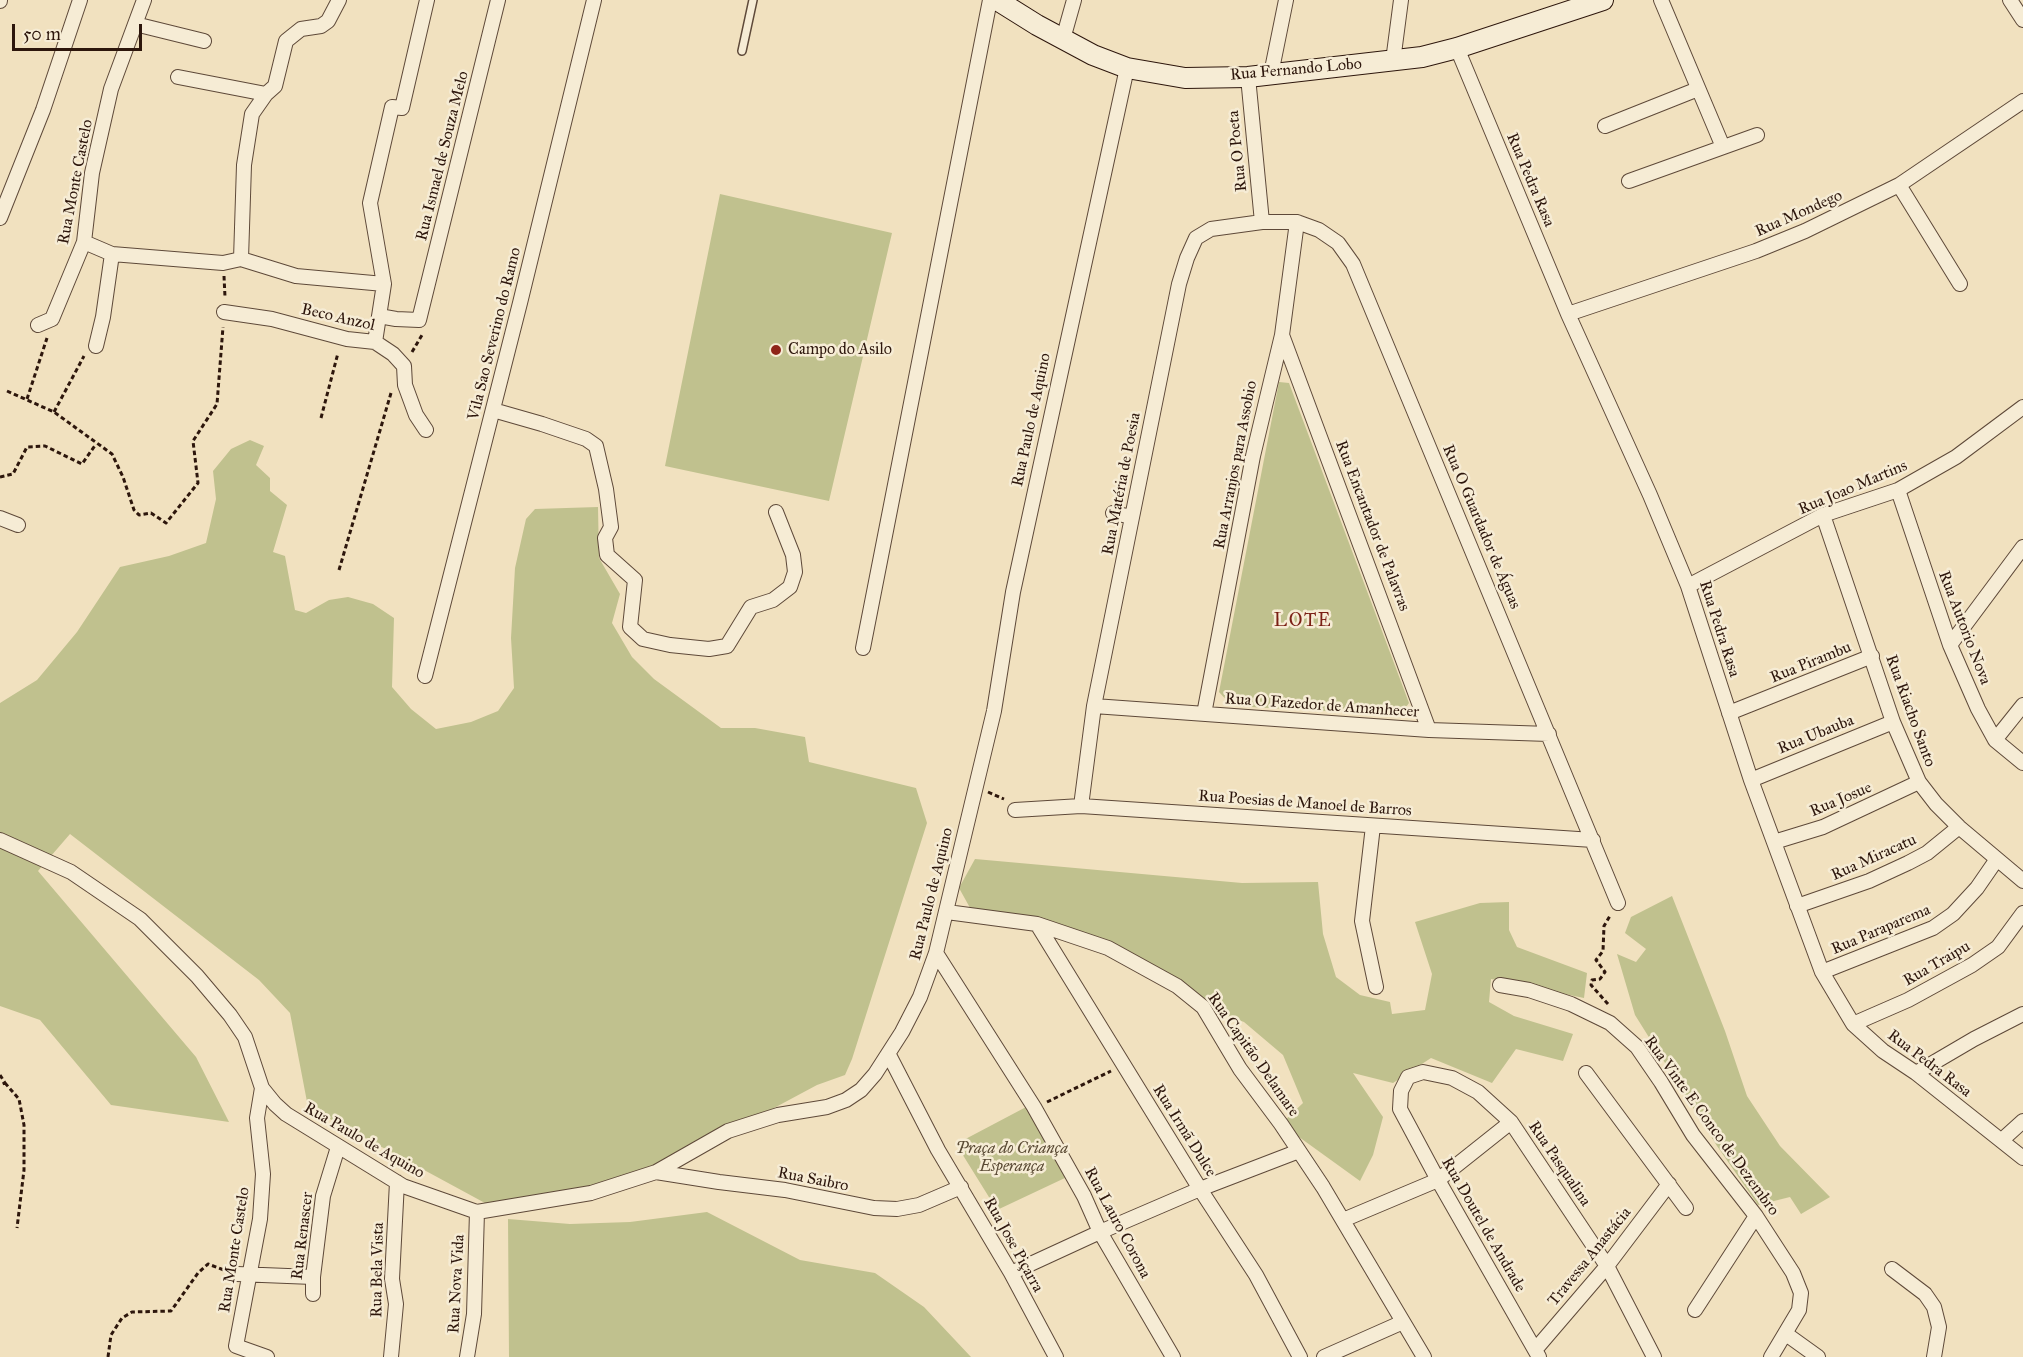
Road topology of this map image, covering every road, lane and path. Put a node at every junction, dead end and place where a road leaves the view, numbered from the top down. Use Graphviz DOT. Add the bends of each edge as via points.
graph roads {
  1 [pos="80,0"];
  2 [pos="144,0"];
  3 [pos="339,0"];
  4 [pos="427,0"];
  5 [pos="498,0"];
  6 [pos="594,0"];
  7 [pos="753,0"];
  8 [pos="990,0"];
  9 [pos="997,0"];
  10 [pos="1074,0"];
  11 [pos="1286,0"];
  12 [pos="1401,0"];
  13 [pos="1603,0"];
  14 [pos="1661,0"];
  15 [pos="2010,0"];
  16 [pos="2023,20"];
  17 [pos="135,24"];
  18 [pos="1063,39"];
  19 [pos="204,41"];
  20 [pos="1456,48"];
  21 [pos="742,51"];
  22 [pos="1392,61"];
  23 [pos="1127,68"];
  24 [pos="1271,74"];
  25 [pos="178,77"];
  26 [pos="1248,77"];
  27 [pos="1698,89"];
  28 [pos="266,94"];
  29 [pos="2023,101"];
  30 [pos="1605,126"];
  31 [pos="1756,135"];
  32 [pos="1724,147"];
  33 [pos="1629,181"];
  34 [pos="1899,185"];
  35 [pos="0,218"];
  36 [pos="1262,222"];
  37 [pos="1297,222"];
  38 [pos="84,242"];
  39 [pos="112,254"];
  40 [pos="240,259"];
  41 [pos="224,263"];
  42 [pos="384,284"];
  43 [pos="1960,284"];
  44 [pos="224,312"];
  45 [pos="1568,314"];
  46 [pos="379,316"];
  47 [pos="52,319"];
  48 [pos="419,320"];
  49 [pos="38,325"];
  50 [pos="1282,335"];
  51 [pos="341,338"];
  52 [pos="375,342"];
  53 [pos="96,346"];
  54 [pos="404,366"];
  55 [pos="7,391"];
  56 [pos="27,399"];
  57 [pos="2023,407"];
  58 [pos="493,411"];
  59 [pos="54,412"];
  60 [pos="321,418"];
  61 [pos="426,430"];
  62 [pos="97,444"];
  63 [pos="0,477"];
  64 [pos="1898,490"];
  65 [pos="776,512"];
  66 [pos="1113,513"];
  67 [pos="1823,515"];
  68 [pos="1132,517"];
  69 [pos="0,518"];
  70 [pos="18,525"];
  71 [pos="2023,547"];
  72 [pos="339,570"];
  73 [pos="1688,586"];
  74 [pos="1950,645"];
  75 [pos="863,648"];
  76 [pos="1872,656"];
  77 [pos="425,676"];
  78 [pos="2023,705"];
  79 [pos="1094,706"];
  80 [pos="1729,713"];
  81 [pos="1204,714"];
  82 [pos="1893,722"];
  83 [pos="1429,730"];
  84 [pos="1549,734"];
  85 [pos="1995,740"];
  86 [pos="2023,763"];
  87 [pos="1751,780"];
  88 [pos="1919,782"];
  89 [pos="975,789"];
  90 [pos="1081,806"];
  91 [pos="1015,810"];
  92 [pos="1373,826"];
  93 [pos="1959,828"];
  94 [pos="0,840"];
  95 [pos="1593,840"];
  96 [pos="1774,842"];
  97 [pos="1997,859"];
  98 [pos="2023,881"];
  99 [pos="1618,903"];
  100 [pos="1797,906"];
  101 [pos="947,912"];
  102 [pos="2023,913"];
  103 [pos="1037,924"];
  104 [pos="936,953"];
  105 [pos="1822,972"];
  106 [pos="1500,985"];
  107 [pos="1376,987"];
  108 [pos="1612,1008"];
  109 [pos="2023,1014"];
  110 [pos="1852,1024"];
  111 [pos="889,1055"];
  112 [pos="1124,1065"];
  113 [pos="1586,1073"];
  114 [pos="1916,1073"];
  115 [pos="0,1075"];
  116 [pos="5,1083"];
  117 [pos="0,1085"];
  118 [pos="262,1088"];
  119 [pos="1034,1107"];
  120 [pos="1400,1109"];
  121 [pos="2023,1121"];
  122 [pos="1511,1122"];
  123 [pos="2002,1140"];
  124 [pos="338,1147"];
  125 [pos="1299,1151"];
  126 [pos="2023,1158"];
  127 [pos="656,1172"];
  128 [pos="1438,1180"];
  129 [pos="397,1182"];
  130 [pos="1669,1184"];
  131 [pos="961,1187"];
  132 [pos="1200,1189"];
  133 [pos="1686,1208"];
  134 [pos="477,1212"];
  135 [pos="1756,1216"];
  136 [pos="1342,1220"];
  137 [pos="17,1228"];
  138 [pos="1100,1232"];
  139 [pos="1607,1266"];
  140 [pos="1892,1269"];
  141 [pos="1011,1273"];
  142 [pos="244,1275"];
  143 [pos="313,1277"];
  144 [pos="313,1294"];
  145 [pos="1695,1310"];
  146 [pos="1403,1322"];
  147 [pos="1786,1334"];
  148 [pos="1537,1354"];
  149 [pos="108,1357"];
  150 [pos="267,1357"];
  151 [pos="391,1357"];
  152 [pos="467,1357"];
  153 [pos="1056,1357"];
  154 [pos="1173,1357"];
  155 [pos="1300,1357"];
  156 [pos="1324,1357"];
  157 [pos="1424,1357"];
  158 [pos="1654,1357"];
  159 [pos="1771,1357"];
  160 [pos="1818,1357"];
  161 [pos="1934,1357"];
  1 -- 35 [label="street" via="43,110"];
  2 -- 17 [label="street, Rua Monte Castelo"];
  3 -- 28 [label="street" via="328,21 301,29 286,41 275,86"];
  4 -- 42 [label="street" via="402,108 392,107 370,203"];
  5 -- 48 [label="street, Rua Ismael de Souza Melo"];
  6 -- 58 [label="street, Vila Sao Severino do Ramo"];
  7 -- 21 [label="lane"];
  8 -- 75 [label="street"];
  9 -- 18 [label="main road, Rua Fernando Lobo"];
  10 -- 18 [label="street"];
  11 -- 24 [label="street"];
  12 -- 22 [label="street"];
  13 -- 20 [label="main road, Rua Fernando Lobo"];
  14 -- 27 [label="street"];
  15 -- 16 [label="street"];
  17 -- 19 [label="street"];
  17 -- 38 [label="street, Rua Monte Castelo" via="111,89 92,173"];
  18 -- 23 [label="main road, Rua Fernando Lobo"];
  20 -- 22 [label="main road, Rua Fernando Lobo"];
  20 -- 45 [label="street, Rua Pedra Rasa"];
  22 -- 24 [label="main road, Rua Fernando Lobo"];
  23 -- 26 [label="main road, Rua Fernando Lobo" via="1185,78"];
  23 -- 89 [label="street, Rua Paulo de Aquino" via="1040,460 994,711"];
  24 -- 26 [label="main road, Rua Fernando Lobo"];
  25 -- 28 [label="street"];
  26 -- 36 [label="street, Rua O Poeta"];
  27 -- 30 [label="street"];
  27 -- 32 [label="street"];
  28 -- 40 [label="street" via="250,124"];
  29 -- 34 [label="street, Rua Mondego"];
  31 -- 32 [label="street"];
  32 -- 33 [label="street"];
  34 -- 43 [label="street"];
  34 -- 45 [label="street, Rua Mondego" via="1756,251"];
  36 -- 37 [label="street, Rua O Guardador de Águas"];
  36 -- 68 [label="street, Rua Matéria de Poesia" via="1211,229 1196,238 1187,258"];
  37 -- 50 [label="street, Rua Arranjos para Assobio"];
  37 -- 84 [label="street, Rua O Guardador de Águas" via="1338,243 1353,264"];
  38 -- 39 [label="street"];
  38 -- 47 [label="street, Rua Monte Castelo"];
  39 -- 41 [label="street"];
  39 -- 53 [label="street"];
  40 -- 41 [label="street"];
  40 -- 42 [label="street" via="296,276"];
  41 -- 44 [label="path"];
  42 -- 46 [label="street"];
  44 -- 51 [label="street, Beco Anzol" via="272,319"];
  44 -- 62 [label="path" via="217,404 193,441 198,483 166,524 151,513 139,515 134,510 112,454"];
  45 -- 73 [label="street, Rua Pedra Rasa"];
  46 -- 48 [label="street"];
  46 -- 52 [label="street"];
  47 -- 49 [label="street"];
  47 -- 56 [label="path"];
  48 -- 54 [label="path" via="424,331"];
  50 -- 81 [label="street, Rua Arranjos para Assobio" via="1253,456"];
  50 -- 83 [label="street, Rua Encantador de Palavras"];
  51 -- 52 [label="street, Beco Anzol"];
  51 -- 60 [label="path"];
  52 -- 54 [label="street, Beco Anzol"];
  53 -- 59 [label="path" via="90,347"];
  54 -- 61 [label="street" via="405,385"];
  54 -- 72 [label="path" via="391,394"];
  55 -- 56 [label="path"];
  56 -- 59 [label="path"];
  57 -- 64 [label="street, Rua Joao Martins" via="1956,457"];
  58 -- 65 [label="street" via="542,424 596,446 611,527 605,538 607,555 635,580 630,627 643,639 709,649 727,646 751,607 773,600 790,587 795,572 793,555"];
  58 -- 77 [label="street, Vila Sao Severino do Ramo"];
  59 -- 62 [label="path"];
  62 -- 63 [label="path" via="82,464 45,446 27,447 13,474"];
  64 -- 67 [label="street, Rua Joao Martins"];
  64 -- 74 [label="street, Rua Autorio Nova"];
  66 -- 68 [label="street"];
  67 -- 73 [label="street, Rua Joao Martins"];
  67 -- 76 [label="street, Rua Riacho Santo"];
  68 -- 79 [label="street, Rua Matéria de Poesia"];
  69 -- 70 [label="street"];
  71 -- 74 [label="street"];
  73 -- 80 [label="street, Rua Pedra Rasa"];
  74 -- 85 [label="street, Rua Autorio Nova"];
  76 -- 80 [label="street, Rua Pirambu"];
  76 -- 82 [label="street, Rua Riacho Santo"];
  78 -- 85 [label="street"];
  79 -- 81 [label="street, Rua O Fazedor de Amanhecer"];
  79 -- 90 [label="street, Rua Matéria de Poesia"];
  80 -- 87 [label="street, Rua Pedra Rasa"];
  81 -- 83 [label="street, Rua O Fazedor de Amanhecer"];
  82 -- 87 [label="street, Rua Ubauba"];
  82 -- 88 [label="street, Rua Riacho Santo"];
  83 -- 84 [label="street, Rua O Fazedor de Amanhecer"];
  84 -- 95 [label="street, Rua O Guardador de Águas"];
  85 -- 86 [label="street, Rua Autorio Nova"];
  87 -- 96 [label="street, Rua Pedra Rasa"];
  88 -- 93 [label="street, Rua Riacho Santo"];
  88 -- 96 [label="street, Rua Josue" via="1824,827"];
  89 -- 91 [label="path" via="1005,800"];
  89 -- 101 [label="street, Rua Paulo de Aquino"];
  90 -- 91 [label="street, Rua Poesias de Manoel de Barros"];
  90 -- 92 [label="street, Rua Poesias de Manoel de Barros"];
  92 -- 95 [label="street, Rua Poesias de Manoel de Barros"];
  92 -- 107 [label="street" via="1362,921"];
  93 -- 97 [label="street, Rua Riacho Santo"];
  93 -- 100 [label="street, Rua Miracatu" via="1908,863"];
  94 -- 118 [label="street, Rua Paulo de Aquino" via="71,872 140,919 230,1015 245,1037"];
  95 -- 99 [label="street, Rua O Guardador de Águas"];
  96 -- 100 [label="street, Rua Pedra Rasa"];
  97 -- 98 [label="street, Rua Riacho Santo"];
  97 -- 105 [label="street, Rua Paraparema" via="1953,914 1933,928"];
  99 -- 108 [label="path" via="1604,926 1603,951 1596,960 1605,972 1591,985"];
  100 -- 105 [label="street, Rua Pedra Rasa"];
  101 -- 103 [label="street, Rua Capitão Delamare"];
  101 -- 104 [label="street, Rua Paulo de Aquino"];
  102 -- 110 [label="street, Rua Traipu" via="1998,947 1972,965 1923,993"];
  103 -- 112 [label="street, Rua Irmã Dulce"];
  103 -- 125 [label="street, Rua Capitão Delamare" via="1108,948 1177,986 1203,1007 1240,1070"];
  104 -- 111 [label="street, Rua Paulo de Aquino" via="920,996"];
  104 -- 119 [label="street, Rua Lauro Corona"];
  105 -- 110 [label="street, Rua Pedra Rasa"];
  106 -- 135 [label="street, Rua Vinte E Conco de Dezembro" via="1571,1004 1610,1023 1637,1047 1693,1135"];
  109 -- 114 [label="street"];
  110 -- 114 [label="street, Rua Pedra Rasa"];
  111 -- 127 [label="street, Rua Paulo de Aquino" via="861,1090 846,1100 745,1124"];
  111 -- 131 [label="street, Rua Jose Piçarra"];
  112 -- 119 [label="path"];
  112 -- 132 [label="street, Rua Irmã Dulce"];
  113 -- 130 [label="street"];
  114 -- 123 [label="street, Rua Pedra Rasa"];
  115 -- 116 [label="path"];
  116 -- 117 [label="path"];
  116 -- 137 [label="path" via="19,1099 24,1125 24,1170"];
  118 -- 124 [label="street, Rua Paulo de Aquino" via="286,1114"];
  118 -- 142 [label="street, Rua Monte Castelo" via="257,1118 263,1174 261,1208"];
  119 -- 138 [label="street, Rua Lauro Corona"];
  120 -- 122 [label="street, Rua Pasqualina" via="1401,1090 1408,1077 1423,1072 1452,1078 1478,1092"];
  120 -- 128 [label="street, Rua Doutel de Andrade"];
  121 -- 123 [label="street"];
  122 -- 128 [label="street"];
  122 -- 139 [label="street, Rua Pasqualina"];
  123 -- 126 [label="street, Rua Pedra Rasa"];
  124 -- 129 [label="street, Rua Paulo de Aquino"];
  124 -- 143 [label="street, Rua Renascer" via="323,1196"];
  125 -- 132 [label="street"];
  125 -- 136 [label="street, Rua Capitão Delamare"];
  127 -- 131 [label="street, Rua Saibro" via="785,1190 874,1208 897,1209 919,1204"];
  127 -- 134 [label="street, Rua Paulo de Aquino" via="591,1193"];
  128 -- 136 [label="street"];
  128 -- 148 [label="street, Rua Doutel de Andrade"];
  129 -- 134 [label="street, Rua Paulo de Aquino"];
  129 -- 151 [label="street, Rua Bela Vista" via="392,1278 396,1304"];
  130 -- 133 [label="street"];
  130 -- 139 [label="street, Travessa Anastácia"];
  131 -- 141 [label="street, Rua Jose Piçarra"];
  132 -- 138 [label="street"];
  132 -- 155 [label="street, Rua Irmã Dulce" via="1256,1275"];
  134 -- 152 [label="street, Rua Nova Vida" via="474,1314"];
  135 -- 145 [label="street"];
  135 -- 147 [label="street, Rua Vinte E Conco de Dezembro" via="1793,1273 1801,1293 1799,1310"];
  136 -- 146 [label="street, Rua Capitão Delamare"];
  138 -- 141 [label="street"];
  138 -- 154 [label="street, Rua Lauro Corona"];
  139 -- 148 [label="street, Travessa Anastácia"];
  139 -- 158 [label="street, Rua Pasqualina"];
  140 -- 161 [label="street" via="1925,1294 1934,1307 1939,1327"];
  141 -- 153 [label="street, Rua Jose Piçarra"];
  142 -- 143 [label="street"];
  142 -- 149 [label="path" via="208,1264 171,1311 132,1312 122,1318 111,1335"];
  142 -- 150 [label="street, Rua Monte Castelo" via="236,1346"];
  143 -- 144 [label="street, Rua Renascer"];
  146 -- 156 [label="street"];
  146 -- 157 [label="street, Rua Capitão Delamare"];
  147 -- 159 [label="street, Rua Vinte E Conco de Dezembro"];
  147 -- 160 [label="street"];
}
